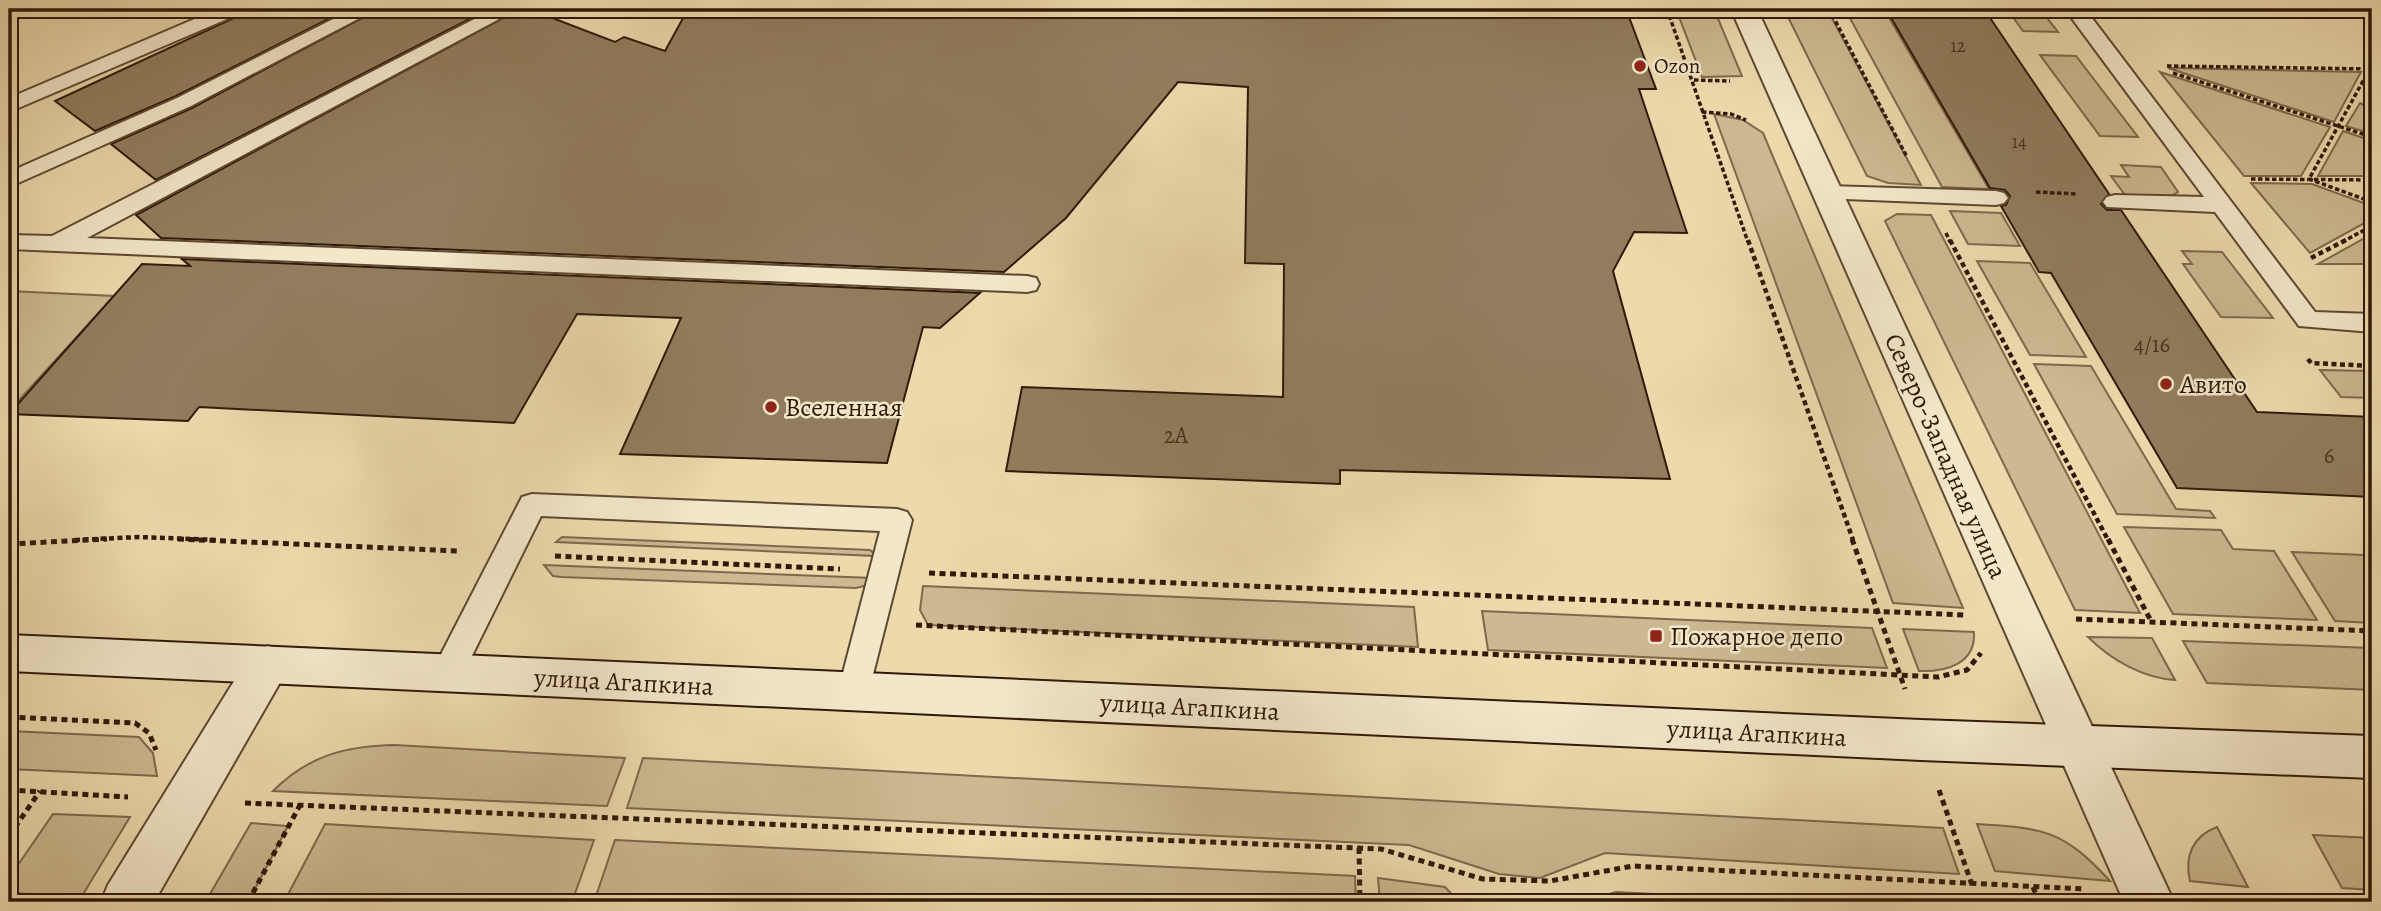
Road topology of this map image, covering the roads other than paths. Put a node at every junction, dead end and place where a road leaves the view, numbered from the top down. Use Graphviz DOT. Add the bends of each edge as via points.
graph roads {
  1 [pos="234,9"];
  2 [pos="367,9"];
  3 [pos="509,9"];
  4 [pos="1744,9"];
  5 [pos="2076,9"];
  6 [pos="9,106"];
  7 [pos="9,180"];
  8 [pos="1828,193"];
  9 [pos="1996,198"];
  10 [pos="2115,202"];
  11 [pos="2222,205"];
  12 [pos="9,243"];
  13 [pos="55,244"];
  14 [pos="1027,284"];
  15 [pos="2372,323"];
  16 [pos="9,653"];
  17 [pos="268,666"];
  18 [pos="447,674"];
  19 [pos="854,692"];
  20 [pos="2077,745"];
  21 [pos="2372,757"];
  22 [pos="2146,897"];
  23 [pos="127,902"];
  1 -- 6 [label="lane"];
  2 -- 7 [label="lane" via="184,102"];
  3 -- 13 [label="lane"];
  4 -- 8 [label="main road, Северо-Западная улица"];
  5 -- 11 [label="lane"];
  8 -- 9 [label="lane"];
  8 -- 20 [label="main road, Северо-Западная улица"];
  10 -- 11 [label="lane"];
  11 -- 15 [label="lane" via="2308,320"];
  12 -- 13 [label="lane"];
  13 -- 14 [label="lane"];
  16 -- 17 [label="main road, улица Агапкина"];
  17 -- 18 [label="main road, улица Агапкина"];
  17 -- 23 [label="main road"];
  18 -- 19 [label="main road, улица Агапкина"];
  18 -- 19 [label="lane" via="532,505 897,520"];
  19 -- 20 [label="main road, улица Агапкина"];
  20 -- 21 [label="main road, улица Агапкина"];
  20 -- 22 [label="main road, Северо-Западная улица"];
}
